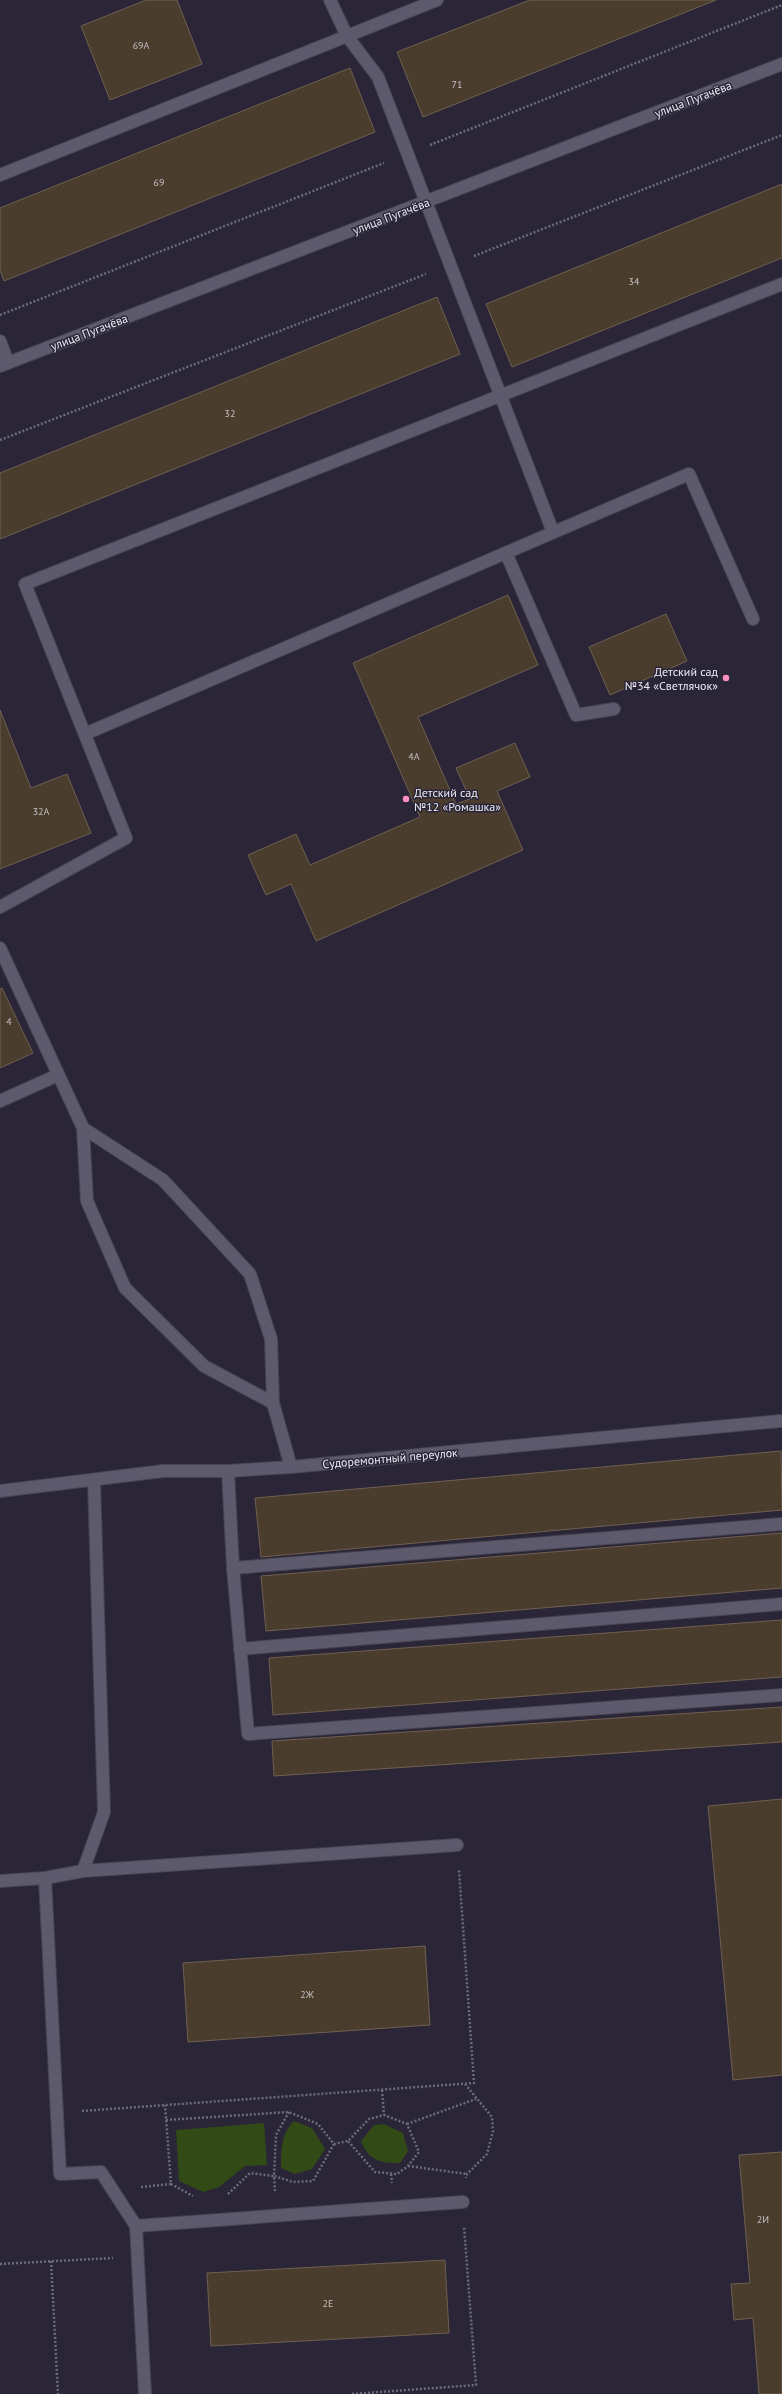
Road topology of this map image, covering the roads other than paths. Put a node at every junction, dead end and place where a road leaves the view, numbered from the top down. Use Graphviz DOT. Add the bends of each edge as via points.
graph roads {
  1 [pos="330,0"];
  2 [pos="437,0"];
  3 [pos="347,36"];
  4 [pos="782,64"];
  5 [pos="0,175"];
  6 [pos="427,202"];
  7 [pos="782,284"];
  8 [pos="0,341"];
  9 [pos="4,364"];
  10 [pos="499,396"];
  11 [pos="553,532"];
  12 [pos="506,553"];
  13 [pos="753,619"];
  14 [pos="614,709"];
  15 [pos="85,734"];
  16 [pos="0,907"];
  17 [pos="0,948"];
  18 [pos="58,1075"];
  19 [pos="0,1101"];
  20 [pos="83,1128"];
  21 [pos="274,1403"];
  22 [pos="781,1422"];
  23 [pos="291,1467"];
  24 [pos="228,1471"];
  25 [pos="94,1480"];
  26 [pos="0,1492"];
  27 [pos="782,1524"];
  28 [pos="233,1568"];
  29 [pos="782,1604"];
  30 [pos="240,1649"];
  31 [pos="782,1695"];
  32 [pos="457,1845"];
  33 [pos="84,1871"];
  34 [pos="45,1878"];
  35 [pos="0,1881"];
  36 [pos="463,2202"];
  37 [pos="136,2226"];
  38 [pos="145,2394"];
  1 -- 3 [label="street"];
  2 -- 3 [label="street"];
  3 -- 5 [label="street"];
  3 -- 6 [label="street" via="378,77"];
  4 -- 6 [label="street, улица Пугачёва"];
  6 -- 9 [label="street, улица Пугачёва"];
  6 -- 10 [label="street"];
  7 -- 10 [label="street"];
  8 -- 9 [label="street"];
  10 -- 11 [label="street"];
  10 -- 15 [label="street" via="25,584"];
  11 -- 12 [label="street"];
  11 -- 13 [label="street" via="689,474"];
  12 -- 14 [label="street" via="576,715"];
  12 -- 15 [label="street"];
  15 -- 16 [label="street" via="126,838"];
  17 -- 18 [label="street"];
  18 -- 19 [label="street"];
  18 -- 20 [label="street"];
  20 -- 21 [label="street" via="163,1180 250,1274 271,1339"];
  20 -- 21 [label="street" via="86,1201 125,1288 204,1366"];
  21 -- 23 [label="street"];
  22 -- 23 [label="street, Судоремонтный переулок"];
  23 -- 24 [label="street, Судоремонтный переулок"];
  24 -- 25 [label="street, Судоремонтный переулок" via="163,1471"];
  24 -- 28 [label="street"];
  25 -- 26 [label="street, Судоремонтный переулок"];
  25 -- 33 [label="street" via="104,1812"];
  27 -- 28 [label="street"];
  28 -- 30 [label="street"];
  29 -- 30 [label="street"];
  30 -- 31 [label="street" via="248,1734"];
  32 -- 33 [label="street"];
  33 -- 34 [label="street"];
  34 -- 35 [label="street"];
  34 -- 37 [label="street" via="60,2174 101,2172"];
  36 -- 37 [label="street"];
  37 -- 38 [label="street"];
}
